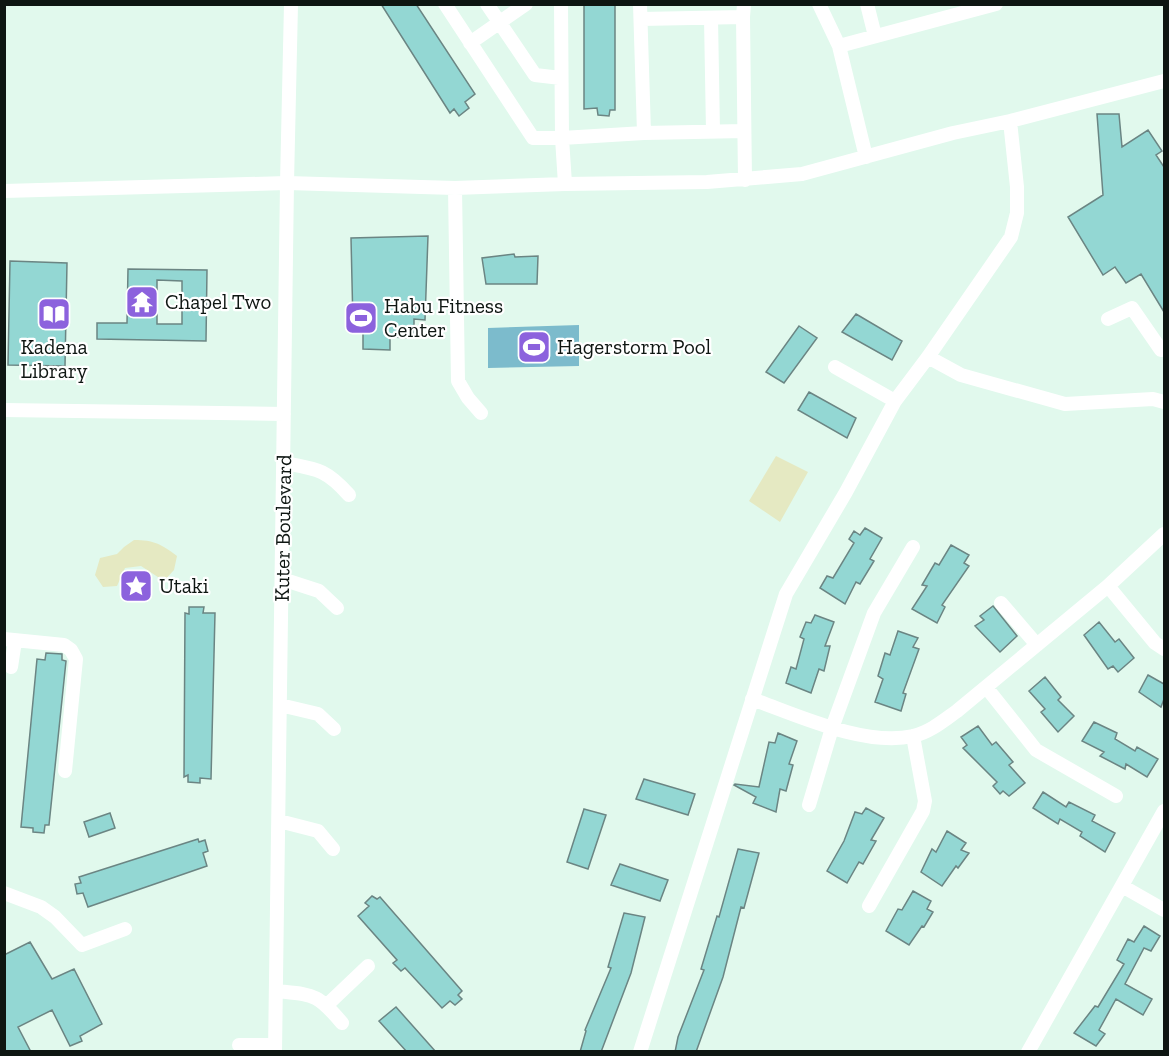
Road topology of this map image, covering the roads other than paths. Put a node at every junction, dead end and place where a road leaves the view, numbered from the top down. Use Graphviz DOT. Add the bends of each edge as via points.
graph roads {
  1 [pos="291,4"];
  2 [pos="445,4"];
  3 [pos="487,4"];
  4 [pos="525,4"];
  5 [pos="561,4"];
  6 [pos="640,4"];
  7 [pos="819,4"];
  8 [pos="867,4"];
  9 [pos="996,4"];
  10 [pos="743,11"];
  11 [pos="711,18"];
  12 [pos="641,19"];
  13 [pos="500,23"];
  14 [pos="875,36"];
  15 [pos="470,43"];
  16 [pos="839,46"];
  17 [pos="561,78"];
  18 [pos="1164,81"];
  19 [pos="1010,121"];
  20 [pos="744,131"];
  21 [pos="713,132"];
  22 [pos="644,133"];
  23 [pos="562,138"];
  24 [pos="866,157"];
  25 [pos="745,180"];
  26 [pos="286,183"];
  27 [pos="565,183"];
  28 [pos="455,188"];
  29 [pos="4,191"];
  30 [pos="1108,319"];
  31 [pos="1164,349"];
  32 [pos="928,357"];
  33 [pos="835,367"];
  34 [pos="895,401"];
  35 [pos="1164,402"];
  36 [pos="4,410"];
  37 [pos="481,413"];
  38 [pos="284,414"];
  39 [pos="284,463"];
  40 [pos="350,495"];
  41 [pos="1164,534"];
  42 [pos="913,548"];
  43 [pos="282,579"];
  44 [pos="1108,586"];
  45 [pos="1001,603"];
  46 [pos="337,608"];
  47 [pos="10,640"];
  48 [pos="1037,645"];
  49 [pos="1164,649"];
  50 [pos="11,667"];
  51 [pos="986,687"];
  52 [pos="752,699"];
  53 [pos="280,705"];
  54 [pos="832,728"];
  55 [pos="334,729"];
  56 [pos="913,736"];
  57 [pos="65,771"];
  58 [pos="1116,796"];
  59 [pos="809,805"];
  60 [pos="1164,811"];
  61 [pos="279,821"];
  62 [pos="333,849"];
  63 [pos="1122,886"];
  64 [pos="4,893"];
  65 [pos="869,906"];
  66 [pos="1164,910"];
  67 [pos="125,929"];
  68 [pos="368,966"];
  69 [pos="276,991"];
  70 [pos="327,1005"];
  71 [pos="342,1023"];
  72 [pos="238,1045"];
  73 [pos="275,1048"];
  74 [pos="640,1052"];
  75 [pos="1028,1052"];
  1 -- 26 [label="street, Kuter Boulevard"];
  2 -- 15 [label="street"];
  3 -- 13 [label="street"];
  4 -- 13 [label="street"];
  5 -- 17 [label="street"];
  6 -- 12 [label="street"];
  7 -- 16 [label="street"];
  8 -- 14 [label="street"];
  9 -- 14 [label="street"];
  10 -- 11 [label="street"];
  10 -- 20 [label="street"];
  11 -- 12 [label="street"];
  11 -- 21 [label="street"];
  12 -- 22 [label="street"];
  13 -- 15 [label="street"];
  13 -- 17 [label="street" via="535,75"];
  14 -- 16 [label="street"];
  15 -- 23 [label="street" via="533,138"];
  16 -- 24 [label="street"];
  17 -- 23 [label="street"];
  18 -- 19 [label="street"];
  19 -- 24 [label="street"];
  19 -- 32 [label="street" via="1017,187 1017,213 1011,237"];
  20 -- 21 [label="street"];
  20 -- 25 [label="street"];
  21 -- 22 [label="street"];
  22 -- 23 [label="street"];
  23 -- 27 [label="street"];
  24 -- 25 [label="street" via="802,174"];
  25 -- 27 [label="street"];
  26 -- 28 [label="street"];
  26 -- 29 [label="street"];
  26 -- 38 [label="street, Kuter Boulevard"];
  27 -- 28 [label="street"];
  28 -- 37 [label="street" via="458,381"];
  30 -- 31 [label="street" via="1132,308"];
  32 -- 34 [label="street"];
  32 -- 35 [label="street" via="962,375 1065,404 1153,399"];
  33 -- 34 [label="street"];
  34 -- 52 [label="street" via="786,594"];
  36 -- 38 [label="street"];
  38 -- 39 [label="street, Kuter Boulevard"];
  39 -- 40 [label="street" via="326,472"];
  39 -- 43 [label="street, Kuter Boulevard"];
  41 -- 44 [label="street"];
  42 -- 54 [label="street" via="874,613"];
  43 -- 46 [label="street" via="319,591"];
  43 -- 53 [label="street, Kuter Boulevard"];
  44 -- 48 [label="street"];
  44 -- 49 [label="street"];
  45 -- 48 [label="street"];
  47 -- 50 [label="street"];
  47 -- 57 [label="street" via="64,645 76,659"];
  48 -- 51 [label="street"];
  51 -- 56 [label="street" via="934,727"];
  51 -- 58 [label="street" via="1036,750"];
  52 -- 54 [label="street"];
  52 -- 74 [label="street"];
  53 -- 55 [label="street" via="318,714"];
  53 -- 61 [label="street, Kuter Boulevard"];
  54 -- 56 [label="street" via="888,738"];
  54 -- 59 [label="street"];
  56 -- 65 [label="street" via="925,801 923,811"];
  60 -- 63 [label="street"];
  61 -- 62 [label="street" via="318,831"];
  61 -- 69 [label="street, Kuter Boulevard"];
  63 -- 66 [label="street"];
  63 -- 75 [label="street"];
  64 -- 67 [label="street" via="41,907 82,945"];
  68 -- 70 [label="street"];
  69 -- 70 [label="street" via="308,994"];
  69 -- 73 [label="street, Kuter Boulevard"];
  70 -- 71 [label="street"];
  72 -- 73 [label="street"];
}
